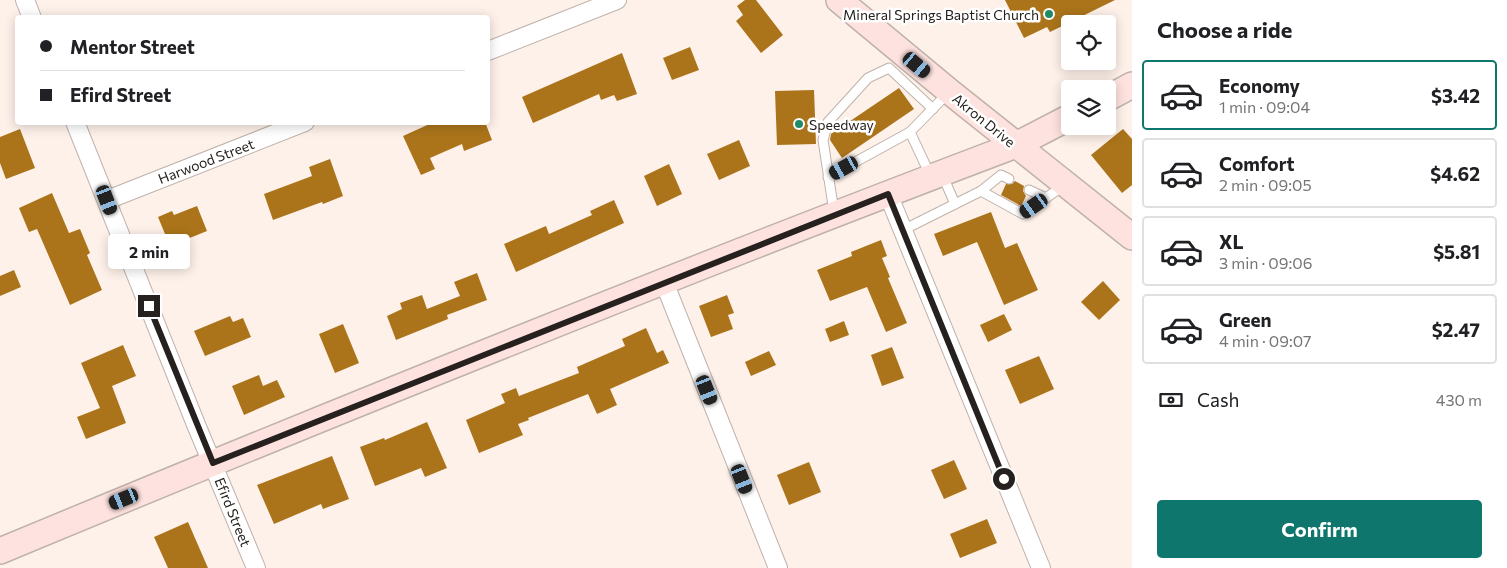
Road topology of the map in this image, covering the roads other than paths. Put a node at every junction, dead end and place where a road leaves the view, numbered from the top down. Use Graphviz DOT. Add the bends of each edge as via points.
graph roads {
  1 [pos="25,0"];
  2 [pos="617,0"];
  3 [pos="839,0"];
  4 [pos="31,15"];
  5 [pos="490,50"];
  6 [pos="895,60"];
  7 [pos="1132,85"];
  8 [pos="1116,94"];
  9 [pos="941,100"];
  10 [pos="1061,122"];
  11 [pos="76,125"];
  12 [pos="297,125"];
  13 [pos="910,132"];
  14 [pos="1016,145"];
  15 [pos="937,175"];
  16 [pos="828,177"];
  17 [pos="1009,179"];
  18 [pos="1029,190"];
  19 [pos="981,191"];
  20 [pos="1056,191"];
  21 [pos="888,194"];
  22 [pos="107,200"];
  23 [pos="954,204"];
  24 [pos="834,216"];
  25 [pos="903,230"];
  26 [pos="1132,237"];
  27 [pos="664,282"];
  28 [pos="213,463"];
  29 [pos="0,551"];
  30 [pos="256,568"];
  31 [pos="778,568"];
  32 [pos="1040,568"];
  1 -- 4 [label="street"];
  2 -- 5 [label="street"];
  3 -- 6 [label="street, Akron Drive"];
  6 -- 9 [label="street, Akron Drive"];
  6 -- 16 [label="lane" via="868,78 828,122 823,140"];
  7 -- 8 [label="street"];
  9 -- 13 [label="lane"];
  9 -- 14 [label="street, Akron Drive"];
  10 -- 14 [label="street"];
  11 -- 22 [label="street, Efird Street"];
  12 -- 22 [label="street, Harwood Street"];
  13 -- 15 [label="lane"];
  13 -- 16 [label="lane"];
  14 -- 15 [label="street"];
  14 -- 20 [label="street, Akron Drive"];
  15 -- 21 [label="street"];
  15 -- 23 [label="lane"];
  16 -- 24 [label="lane"];
  17 -- 19 [label="lane" via="1001,175"];
  18 -- 20 [label="lane"];
  19 -- 20 [label="lane" via="1023,214"];
  19 -- 23 [label="lane"];
  20 -- 26 [label="street, Akron Drive"];
  21 -- 24 [label="street"];
  21 -- 25 [label="street"];
  22 -- 28 [label="street, Efird Street"];
  23 -- 25 [label="lane"];
  24 -- 27 [label="street"];
  25 -- 32 [label="street"];
  27 -- 28 [label="street"];
  27 -- 31 [label="street"];
  28 -- 29 [label="street"];
  28 -- 30 [label="street, Efird Street"];
}
